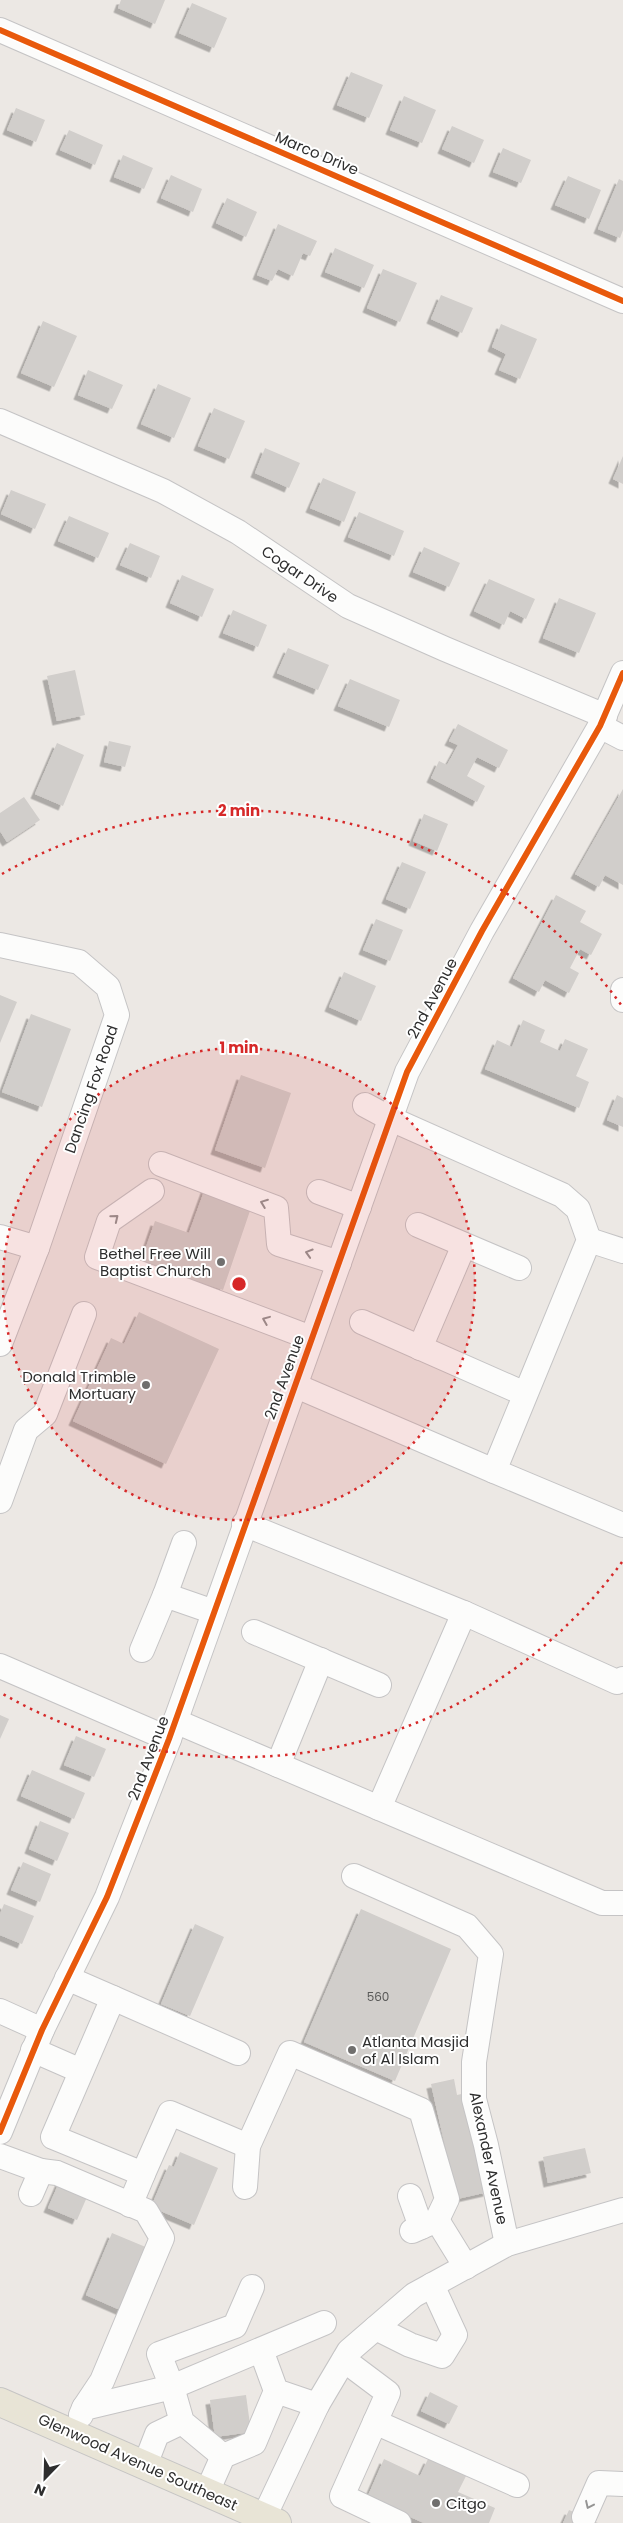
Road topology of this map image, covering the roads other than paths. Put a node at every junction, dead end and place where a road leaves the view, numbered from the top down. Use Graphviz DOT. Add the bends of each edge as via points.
graph roads {
  1 [pos="0,30"];
  2 [pos="623,301"];
  3 [pos="0,421"];
  4 [pos="623,673"];
  5 [pos="602,721"];
  6 [pos="623,738"];
  7 [pos="0,945"];
  8 [pos="623,990"];
  9 [pos="623,1000"];
  10 [pos="366,1105"];
  11 [pos="391,1119"];
  12 [pos="161,1164"];
  13 [pos="152,1191"];
  14 [pos="319,1192"];
  15 [pos="359,1207"];
  16 [pos="418,1225"];
  17 [pos="0,1237"];
  18 [pos="588,1240"];
  19 [pos="464,1245"];
  20 [pos="36,1248"];
  21 [pos="623,1251"];
  22 [pos="339,1262"];
  23 [pos="519,1268"];
  24 [pos="84,1314"];
  25 [pos="362,1322"];
  26 [pos="311,1338"];
  27 [pos="0,1344"];
  28 [pos="420,1348"];
  29 [pos="294,1385"];
  30 [pos="525,1394"];
  31 [pos="494,1471"];
  32 [pos="0,1501"];
  33 [pos="244,1524"];
  34 [pos="623,1525"];
  35 [pos="184,1543"];
  36 [pos="164,1595"];
  37 [pos="214,1612"];
  38 [pos="464,1613"];
  39 [pos="254,1632"];
  40 [pos="142,1650"];
  41 [pos="321,1660"];
  42 [pos="0,1666"];
  43 [pos="623,1679"];
  44 [pos="379,1685"];
  45 [pos="172,1730"];
  46 [pos="278,1765"];
  47 [pos="379,1808"];
  48 [pos="354,1876"];
  49 [pos="623,1903"];
  50 [pos="67,1978"];
  51 [pos="113,1998"];
  52 [pos="0,2011"];
  53 [pos="38,2040"];
  54 [pos="238,2054"];
  55 [pos="81,2071"];
  56 [pos="0,2132"];
  57 [pos="248,2146"];
  58 [pos="0,2156"];
  59 [pos="41,2171"];
  60 [pos="142,2174"];
  61 [pos="245,2187"];
  62 [pos="31,2194"];
  63 [pos="410,2196"];
  64 [pos="130,2205"];
  65 [pos="623,2210"];
  66 [pos="423,2226"];
  67 [pos="507,2244"];
  68 [pos="466,2266"];
  69 [pos="432,2285"];
  70 [pos="252,2287"];
  71 [pos="324,2323"];
  72 [pos="376,2328"];
  73 [pos="261,2350"];
  74 [pos="344,2360"];
  75 [pos="172,2387"];
  76 [pos="276,2391"];
  77 [pos="0,2402"];
  78 [pos="318,2405"];
  79 [pos="84,2408"];
  80 [pos="182,2422"];
  81 [pos="376,2422"];
  82 [pos="72,2433"];
  83 [pos="223,2456"];
  84 [pos="145,2465"];
  85 [pos="623,2484"];
  86 [pos="517,2485"];
  87 [pos="207,2492"];
  88 [pos="584,2516"];
  89 [pos="270,2520"];
  90 [pos="392,2522"];
  1 -- 2 [label="street, Marco Drive"];
  3 -- 5 [label="street, Cogar Drive" via="163,491 238,532 348,606"];
  4 -- 5 [label="street, 2nd Avenue"];
  5 -- 6 [label="street, Cogar Drive"];
  5 -- 11 [label="street, 2nd Avenue" via="482,931 407,1072"];
  7 -- 20 [label="street, Dancing Fox Road" via="79,962 108,987 117,1015"];
  8 -- 9 [label="street"];
  10 -- 11 [label="street"];
  11 -- 15 [label="street, 2nd Avenue"];
  11 -- 18 [label="street" via="562,1195 578,1209"];
  22 -- 12 [label="street, one-way" via="279,1244 276,1208"];
  26 -- 13 [label="street, one-way" via="97,1257 109,1221"];
  14 -- 15 [label="street"];
  15 -- 22 [label="street, 2nd Avenue"];
  16 -- 19 [label="street"];
  17 -- 20 [label="street"];
  18 -- 21 [label="street"];
  18 -- 30 [label="street"];
  19 -- 23 [label="street"];
  19 -- 28 [label="street"];
  20 -- 27 [label="street, Dancing Fox Road"];
  22 -- 26 [label="street, 2nd Avenue"];
  24 -- 32 [label="street" via="45,1414 26,1430"];
  25 -- 28 [label="street"];
  26 -- 29 [label="street, 2nd Avenue"];
  28 -- 30 [label="street"];
  29 -- 31 [label="street"];
  29 -- 33 [label="street, 2nd Avenue"];
  30 -- 31 [label="street"];
  31 -- 34 [label="street"];
  33 -- 37 [label="street, 2nd Avenue"];
  33 -- 38 [label="street"];
  35 -- 36 [label="street"];
  36 -- 37 [label="street"];
  36 -- 40 [label="street"];
  37 -- 45 [label="street, 2nd Avenue"];
  38 -- 43 [label="street" via="617,1682"];
  38 -- 47 [label="street"];
  39 -- 41 [label="street"];
  41 -- 44 [label="street"];
  41 -- 46 [label="street"];
  42 -- 45 [label="street"];
  45 -- 46 [label="street"];
  45 -- 50 [label="street, 2nd Avenue" via="107,1897"];
  46 -- 47 [label="street"];
  47 -- 49 [label="street" via="602,1903"];
  48 -- 67 [label="street, Alexander Avenue" via="467,1926 491,1954 474,2062 474,2100"];
  50 -- 51 [label="street"];
  50 -- 53 [label="street, 2nd Avenue"];
  51 -- 54 [label="street"];
  51 -- 55 [label="street"];
  52 -- 53 [label="street"];
  53 -- 55 [label="street"];
  53 -- 56 [label="street, 2nd Avenue"];
  55 -- 60 [label="street" via="53,2137"];
  57 -- 60 [label="street" via="170,2112"];
  57 -- 61 [label="street"];
  57 -- 66 [label="street" via="290,2053 421,2110 447,2199"];
  58 -- 59 [label="street"];
  59 -- 62 [label="street"];
  59 -- 64 [label="street" via="57,2173"];
  60 -- 64 [label="street"];
  63 -- 66 [label="street"];
  64 -- 79 [label="street" via="146,2211 162,2238 102,2381"];
  65 -- 67 [label="street"];
  66 -- 68 [label="street"];
  67 -- 68 [label="street"];
  68 -- 69 [label="street"];
  69 -- 72 [label="street" via="414,2295"];
  69 -- 72 [label="street" via="455,2335 442,2356"];
  70 -- 75 [label="street" via="235,2326 159,2354"];
  71 -- 73 [label="street"];
  72 -- 74 [label="street" via="349,2351"];
  73 -- 75 [label="street"];
  73 -- 76 [label="street"];
  74 -- 78 [label="street"];
  74 -- 81 [label="street" via="388,2393"];
  75 -- 79 [label="street"];
  75 -- 80 [label="street"];
  76 -- 78 [label="street"];
  76 -- 83 [label="street" via="254,2443"];
  77 -- 82 [label="main road, Glenwood Avenue Southeast"];
  78 -- 89 [label="street"];
  79 -- 82 [label="street"];
  80 -- 83 [label="street"];
  80 -- 84 [label="street" via="158,2434"];
  81 -- 86 [label="street"];
  81 -- 90 [label="street" via="342,2496"];
  82 -- 84 [label="main road, Glenwood Avenue Southeast"];
  83 -- 87 [label="street"];
  84 -- 87 [label="main road, Glenwood Avenue Southeast"];
  85 -- 88 [label="street, one-way" via="599,2483"];
  87 -- 89 [label="main road, Glenwood Avenue Southeast"];
}
